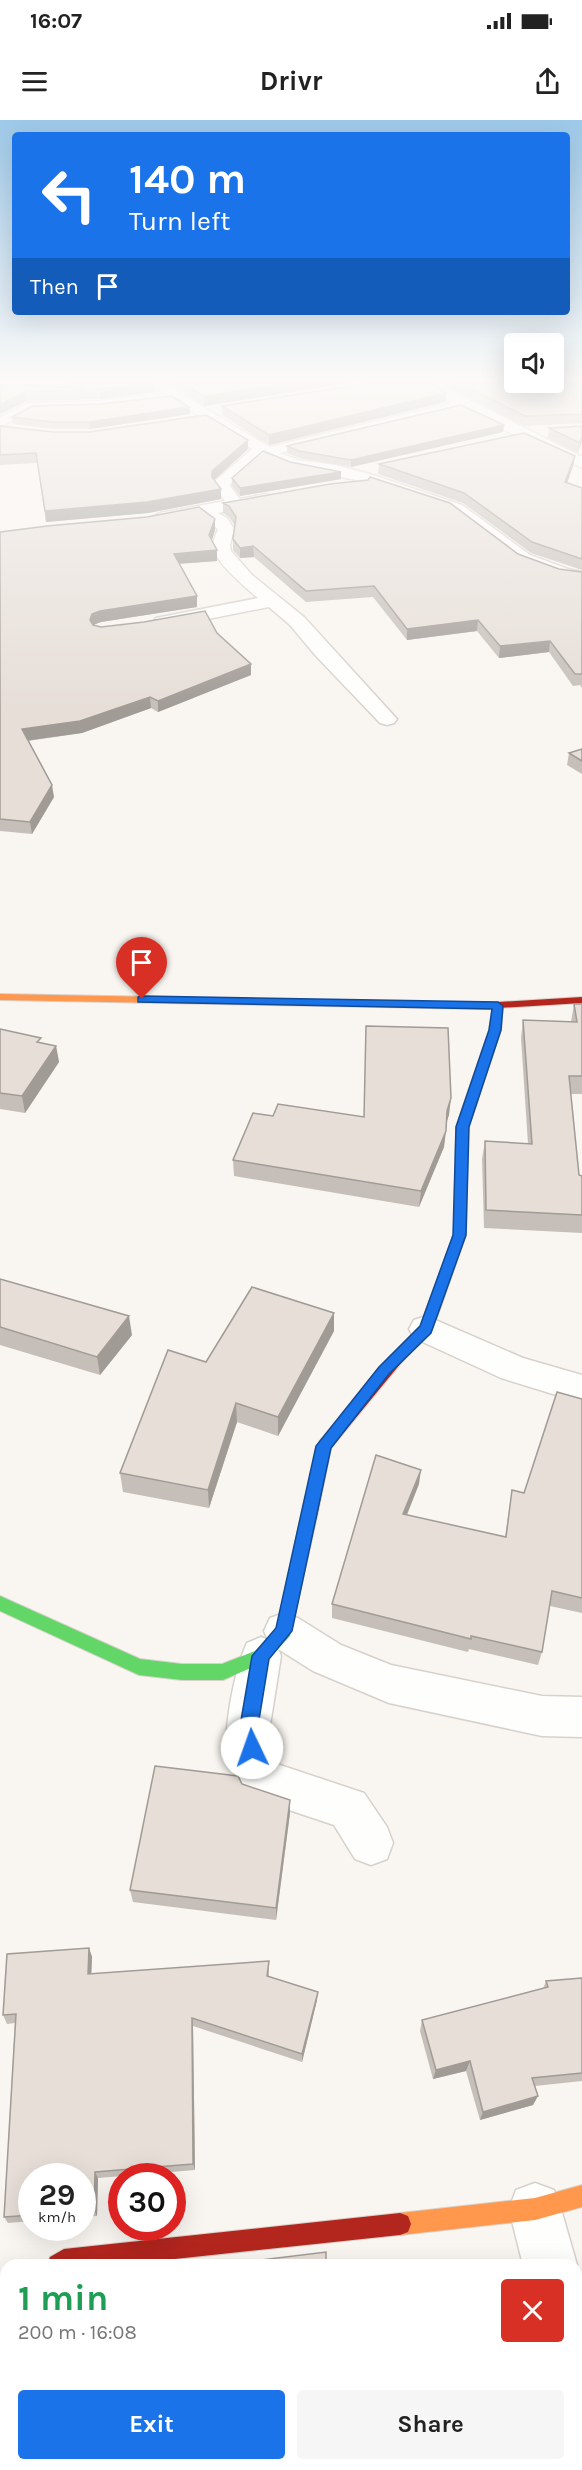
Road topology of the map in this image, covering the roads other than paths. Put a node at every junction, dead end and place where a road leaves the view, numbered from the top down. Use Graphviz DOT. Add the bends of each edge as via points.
graph roads {
  1 [pos="227,493"];
  2 [pos="412,493"];
  3 [pos="278,497"];
  4 [pos="236,505"];
  5 [pos="203,510"];
  6 [pos="148,520"];
  7 [pos="582,577"];
  8 [pos="273,601"];
  9 [pos="145,625"];
  10 [pos="387,719"];
  11 [pos="0,997"];
  12 [pos="582,1000"];
  13 [pos="498,1006"];
  14 [pos="426,1329"];
  15 [pos="582,1389"];
  16 [pos="0,1603"];
  17 [pos="272,1644"];
  18 [pos="582,1717"];
  19 [pos="371,1843"];
  20 [pos="558,2202"];
  21 [pos="73,2259"];
  22 [pos="551,2259"];
  1 -- 4 [label="street"];
  2 -- 7 [label="street" via="456,508 524,559"];
  3 -- 4 [label="street"];
  4 -- 5 [label="street"];
  5 -- 6 [label="street"];
  5 -- 8 [label="street" via="226,529 223,552 246,579"];
  8 -- 9 [label="street"];
  8 -- 10 [label="street" via="297,621"];
  11 -- 13 [label="street"];
  12 -- 13 [label="street"];
  13 -- 14 [label="street" via="495,1030 462,1127 460,1235"];
  14 -- 15 [label="street" via="513,1368"];
  14 -- 17 [label="street" via="384,1371 324,1446"];
  16 -- 17 [label="street" via="139,1666 223,1672"];
  17 -- 18 [label="street" via="327,1658 389,1684 542,1716"];
  17 -- 19 [label="street" via="248,1732 259,1780 348,1808"];
  20 -- 21 [label="street"];
  20 -- 22 [label="street"];
}
